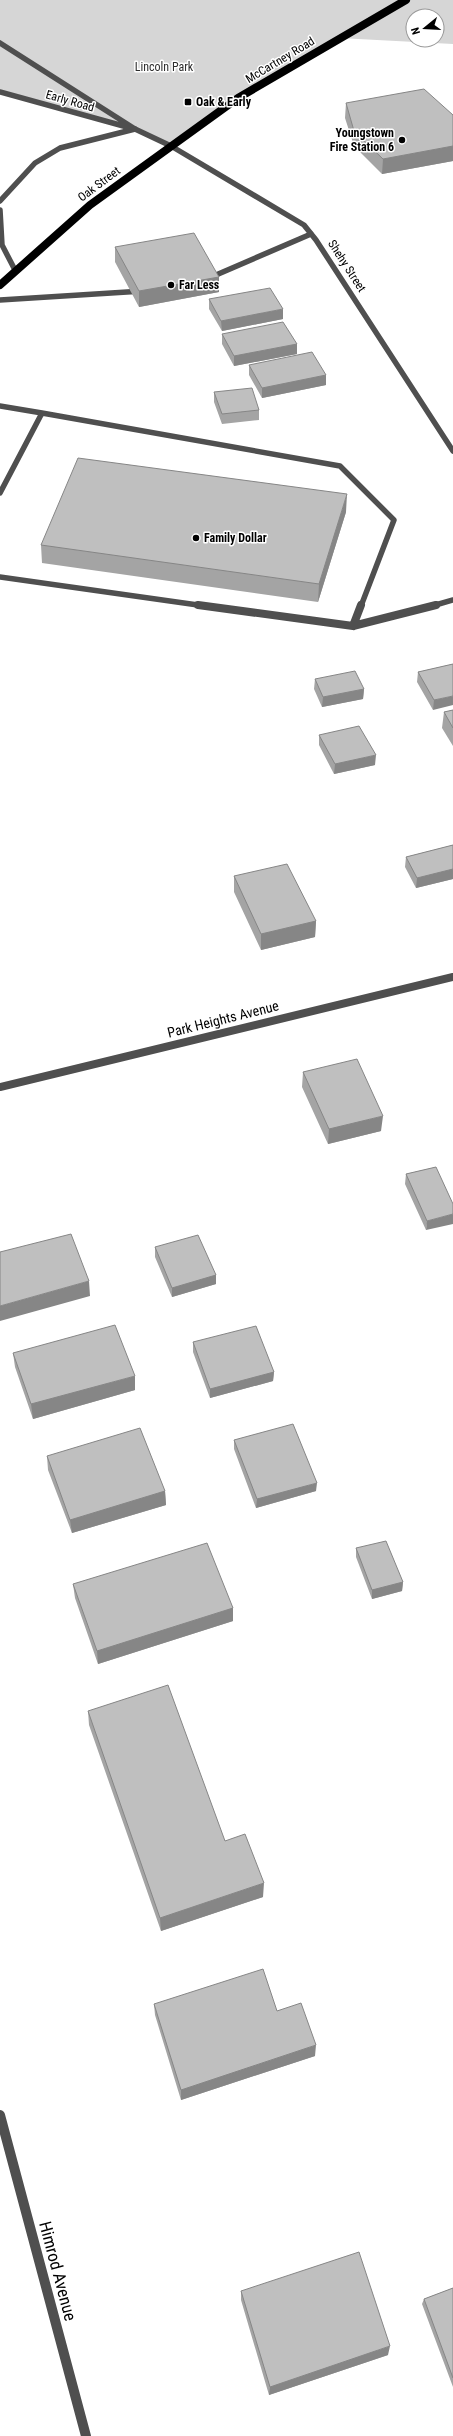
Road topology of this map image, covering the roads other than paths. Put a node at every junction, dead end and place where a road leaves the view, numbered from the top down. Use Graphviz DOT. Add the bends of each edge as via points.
graph roads {
  1 [pos="406,0"];
  2 [pos="0,42"];
  3 [pos="0,92"];
  4 [pos="135,129"];
  5 [pos="170,146"];
  6 [pos="0,200"];
  7 [pos="0,210"];
  8 [pos="0,224"];
  9 [pos="311,234"];
  10 [pos="15,270"];
  11 [pos="204,279"];
  12 [pos="0,285"];
  13 [pos="153,289"];
  14 [pos="0,300"];
  15 [pos="0,406"];
  16 [pos="42,413"];
  17 [pos="453,451"];
  18 [pos="0,492"];
  19 [pos="0,577"];
  20 [pos="453,600"];
  21 [pos="353,626"];
  22 [pos="453,977"];
  23 [pos="0,1087"];
  24 [pos="0,2115"];
  25 [pos="86,2436"];
  1 -- 5 [label="highway, McCartney Road" via="238,98"];
  2 -- 4 [label="street"];
  3 -- 4 [label="street, Early Road"];
  4 -- 5 [label="street"];
  4 -- 6 [label="street" via="60,148 35,163"];
  5 -- 9 [label="street, Shehy Street" via="304,225"];
  5 -- 10 [label="highway, Oak Street" via="90,205"];
  7 -- 8 [label="street"];
  8 -- 10 [label="street" via="2,244"];
  9 -- 11 [label="street"];
  9 -- 17 [label="street, Shehy Street"];
  10 -- 12 [label="highway, Oak Street"];
  13 -- 14 [label="street" via="132,293"];
  15 -- 16 [label="street"];
  16 -- 18 [label="street"];
  16 -- 21 [label="street" via="340,466 394,520"];
  19 -- 21 [label="street"];
  20 -- 21 [label="street"];
  22 -- 23 [label="street, Park Heights Avenue"];
  24 -- 25 [label="street, Himrod Avenue"];
}
